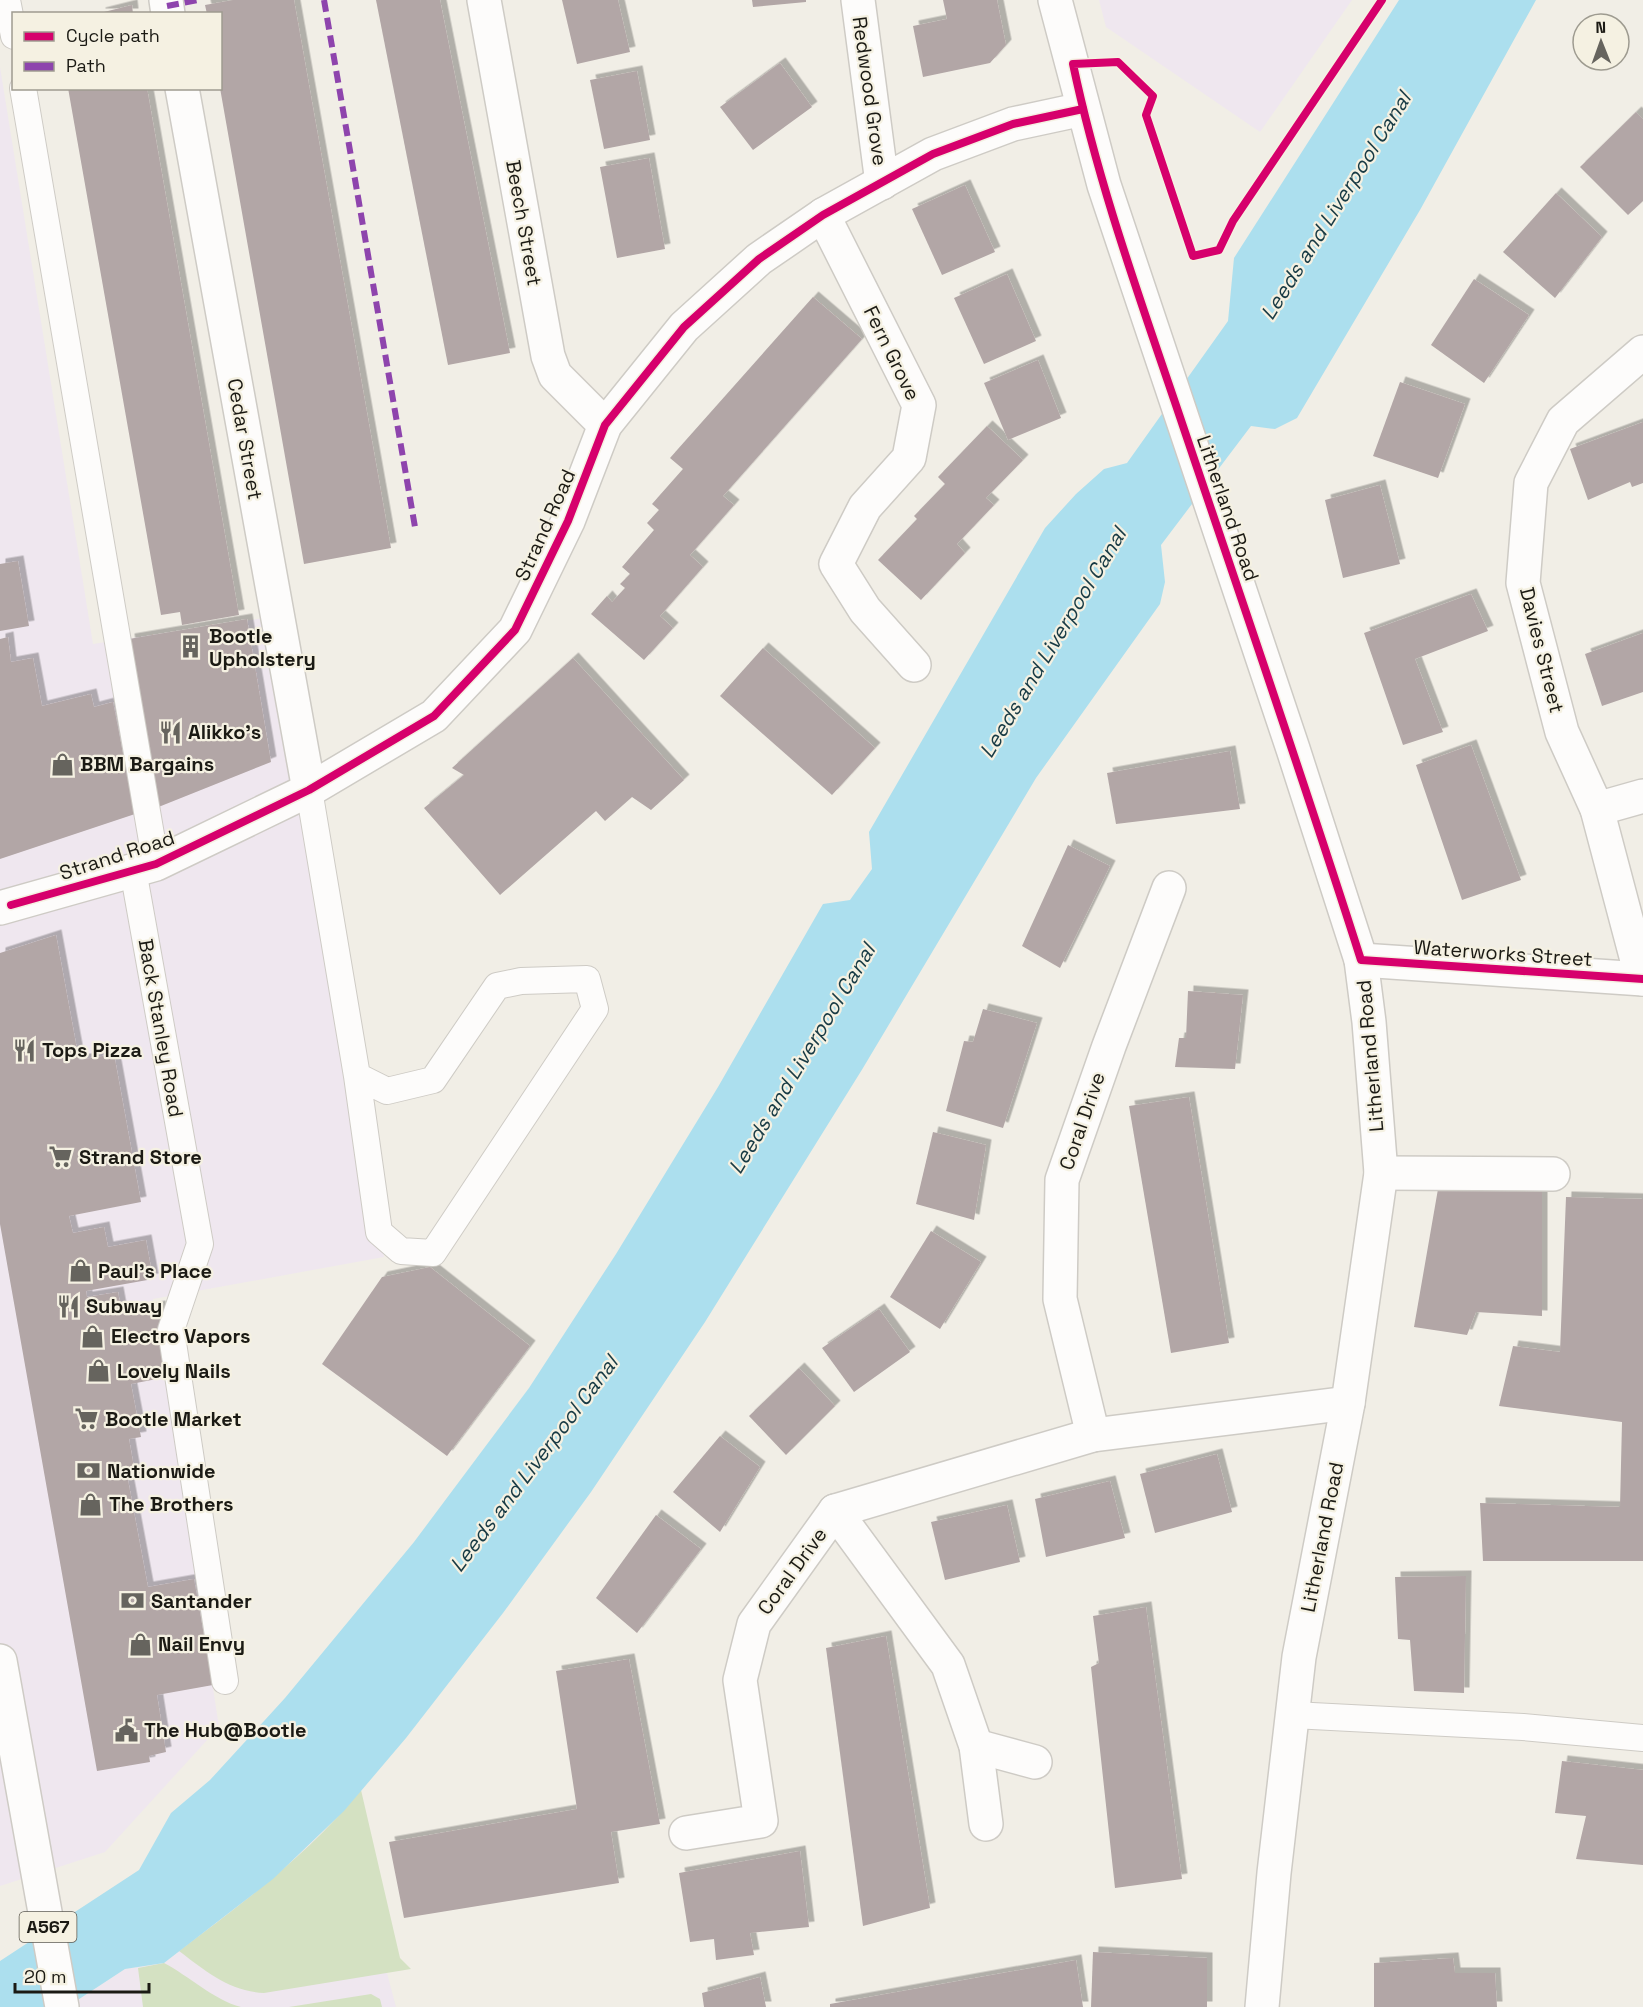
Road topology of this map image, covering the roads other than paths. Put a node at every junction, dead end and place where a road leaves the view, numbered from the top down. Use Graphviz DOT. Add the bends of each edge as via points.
graph roads {
  1 [pos="7,0"];
  2 [pos="484,0"];
  3 [pos="858,0"];
  4 [pos="1055,0"];
  5 [pos="12,26"];
  6 [pos="22,90"];
  7 [pos="182,90"];
  8 [pos="1083,110"];
  9 [pos="882,183"];
  10 [pos="823,215"];
  11 [pos="1643,352"];
  12 [pos="605,425"];
  13 [pos="914,665"];
  14 [pos="309,790"];
  15 [pos="1643,796"];
  16 [pos="1597,809"];
  17 [pos="145,867"];
  18 [pos="1169,888"];
  19 [pos="5,906"];
  20 [pos="1361,960"];
  21 [pos="1642,979"];
  22 [pos="357,1076"];
  23 [pos="1381,1173"];
  24 [pos="1553,1174"];
  25 [pos="1348,1403"];
  26 [pos="1093,1435"];
  27 [pos="835,1511"];
  28 [pos="0,1661"];
  29 [pos="225,1681"];
  30 [pos="1293,1715"];
  31 [pos="1643,1738"];
  32 [pos="976,1746"];
  33 [pos="1035,1762"];
  34 [pos="986,1824"];
  35 [pos="686,1833"];
  36 [pos="62,2007"];
  37 [pos="1262,2007"];
  1 -- 5 [label="lane"];
  2 -- 12 [label="street, Beech Street" via="548,356 555,375"];
  3 -- 9 [label="street, Redwood Grove"];
  4 -- 8 [label="street, Litherland Road"];
  6 -- 17 [label="lane, Back Stanley Road"];
  7 -- 14 [label="street, Cedar Street"];
  8 -- 9 [label="street, Strand Road" via="1014,124 933,154"];
  8 -- 20 [label="street, Litherland Road" via="1143,307"];
  9 -- 10 [label="street, Strand Road"];
  10 -- 12 [label="street, Strand Road" via="759,259 684,327"];
  10 -- 13 [label="street, Fern Grove" via="919,405 909,458 865,507 836,564 865,610"];
  11 -- 16 [label="street, Davies Street" via="1563,422 1531,483 1523,583 1562,732"];
  12 -- 14 [label="street, Strand Road" via="568,521 515,630 434,716"];
  14 -- 17 [label="street, Strand Road"];
  14 -- 22 [label="lane"];
  15 -- 16 [label="street"];
  16 -- 21 [label="street, Davies Street"];
  17 -- 19 [label="street, Strand Road"];
  17 -- 29 [label="lane, Back Stanley Road" via="200,1244 171,1330"];
  18 -- 26 [label="street, Coral Drive" via="1062,1180 1060,1299"];
  20 -- 21 [label="street, Waterworks Street"];
  20 -- 23 [label="street, Litherland Road"];
  22 -- 22 [label="lane" via="379,1232 401,1251 433,1253 595,1009 587,979 520,981 497,986 433,1080 387,1091"];
  23 -- 24 [label="street"];
  23 -- 25 [label="street, Litherland Road"];
  25 -- 26 [label="street, Coral Drive"];
  25 -- 30 [label="street, Litherland Road" via="1299,1657"];
  26 -- 27 [label="street, Coral Drive"];
  27 -- 32 [label="street" via="948,1665"];
  27 -- 35 [label="street, Coral Drive" via="754,1624 740,1680 761,1821"];
  28 -- 36 [label="street, A567"];
  30 -- 31 [label="lane" via="1523,1727"];
  30 -- 37 [label="street, Litherland Road"];
  32 -- 33 [label="street"];
  32 -- 34 [label="street"];
}
